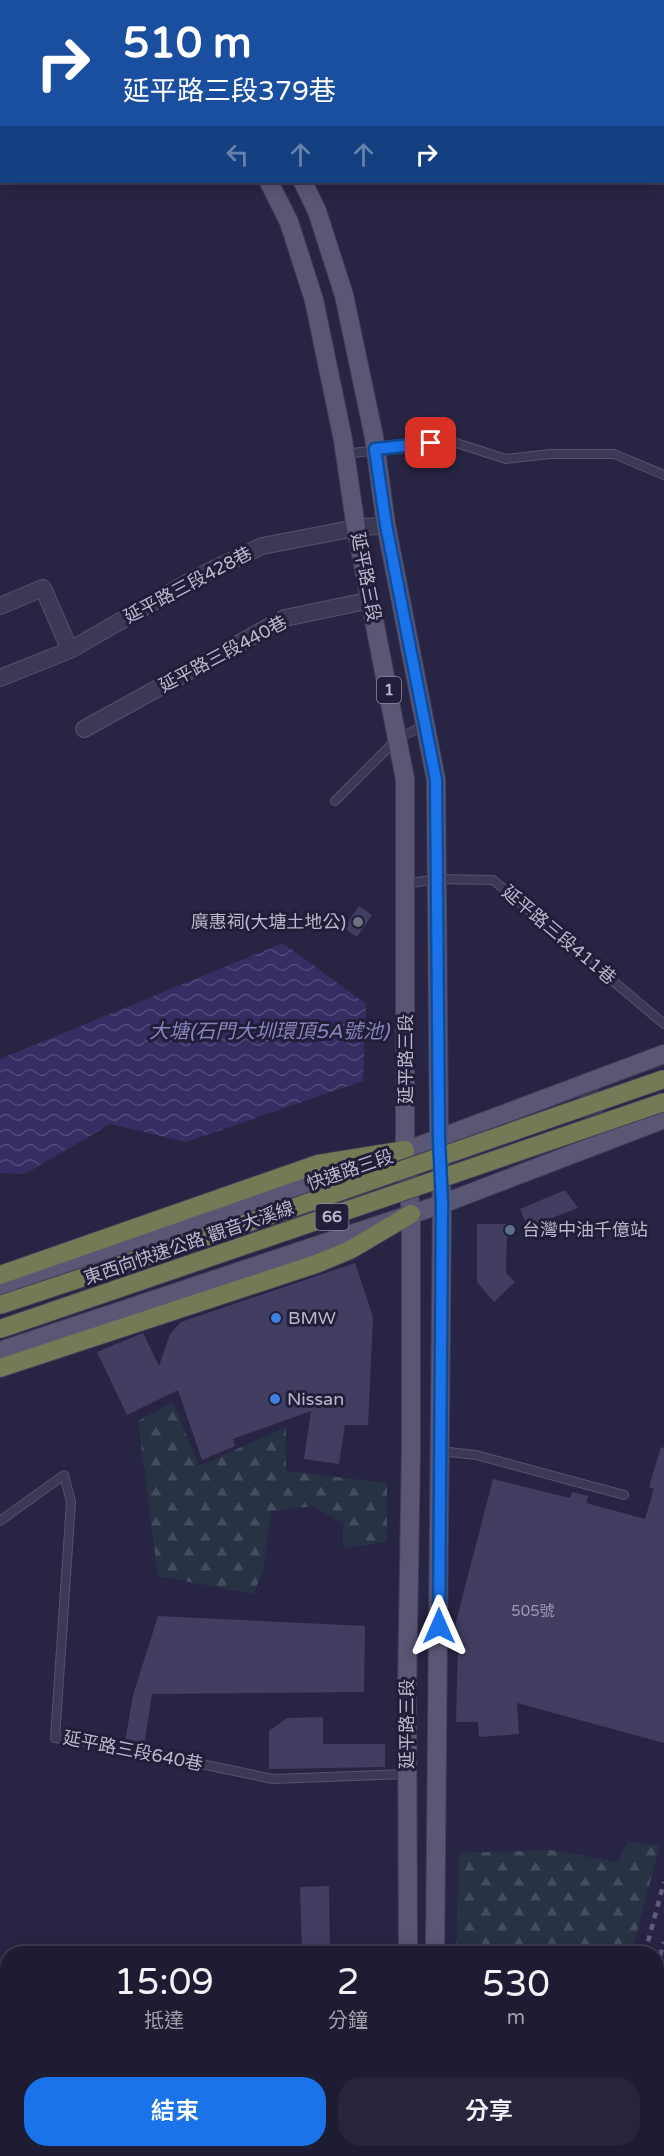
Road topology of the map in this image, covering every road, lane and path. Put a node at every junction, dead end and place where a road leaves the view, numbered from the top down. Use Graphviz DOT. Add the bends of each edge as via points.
graph roads {
  1 [pos="270,183"];
  2 [pos="303,183"];
  3 [pos="375,449"];
  4 [pos="345,454"];
  5 [pos="664,475"];
  6 [pos="386,525"];
  7 [pos="356,528"];
  8 [pos="371,600"];
  9 [pos="0,606"];
  10 [pos="70,650"];
  11 [pos="0,678"];
  12 [pos="426,725"];
  13 [pos="84,729"];
  14 [pos="398,738"];
  15 [pos="335,801"];
  16 [pos="436,879"];
  17 [pos="406,884"];
  18 [pos="664,1024"];
  19 [pos="664,1054"];
  20 [pos="664,1079"];
  21 [pos="587,1083"];
  22 [pos="664,1102"];
  23 [pos="664,1119"];
  24 [pos="439,1139"];
  25 [pos="600,1143"];
  26 [pos="405,1150"];
  27 [pos="442,1204"];
  28 [pos="411,1214"];
  29 [pos="0,1275"];
  30 [pos="0,1290"];
  31 [pos="0,1305"];
  32 [pos="0,1329"];
  33 [pos="0,1351"];
  34 [pos="0,1368"];
  35 [pos="411,1449"];
  36 [pos="440,1451"];
  37 [pos="624,1495"];
  38 [pos="0,1521"];
  39 [pos="407,1691"];
  40 [pos="438,1692"];
  41 [pos="407,1774"];
  42 [pos="408,1946"];
  43 [pos="435,1946"];
  1 -- 4 [label="main road, 延平路三段 / 1" via="289,222 314,300"];
  2 -- 3 [label="main road, 延平路三段 / 1" via="317,211 344,295"];
  3 -- 4 [label="lane"];
  3 -- 5 [label="lane" via="450,441 506,459 614,454"];
  3 -- 6 [label="main road, 延平路三段 / 1"];
  4 -- 7 [label="main road, 延平路三段 / 1"];
  6 -- 7 [label="street, 延平路三段428巷"];
  6 -- 12 [label="main road, 延平路三段 / 1"];
  7 -- 8 [label="main road, 延平路三段 / 1"];
  7 -- 10 [label="street, 延平路三段428巷" via="262,546 197,577"];
  8 -- 13 [label="street, 延平路三段440巷" via="285,618"];
  8 -- 14 [label="main road, 延平路三段 / 1"];
  9 -- 10 [label="street" via="43,588"];
  10 -- 11 [label="street, 延平路三段428巷"];
  12 -- 14 [label="lane"];
  12 -- 16 [label="main road, 延平路三段 / 1" via="436,780"];
  14 -- 15 [label="lane"];
  14 -- 17 [label="main road, 延平路三段 / 1" via="405,779"];
  16 -- 17 [label="lane, 延平路三段411巷"];
  16 -- 18 [label="lane, 延平路三段411巷" via="493,880"];
  16 -- 24 [label="main road, 延平路三段 / 1"];
  17 -- 26 [label="main road, 延平路三段 / 1"];
  19 -- 21 [label="main road, 快速路三段 / 66"];
  20 -- 31 [label="highway, 東西向快速公路 觀音大溪線 / 66, bridge"];
  21 -- 24 [label="main road, 快速路三段 / 66"];
  21 -- 25 [label="street"];
  22 -- 32 [label="highway, 東西向快速公路 觀音大溪線 / 66, bridge"];
  23 -- 25 [label="main road, 66"];
  24 -- 26 [label="main road, 快速路三段 / 66"];
  24 -- 27 [label="main road, 延平路三段 / 1"];
  25 -- 27 [label="main road, 66"];
  26 -- 28 [label="main road, 延平路三段 / 1"];
  26 -- 29 [label="highway" via="318,1164"];
  26 -- 30 [label="main road, 快速路三段 / 66"];
  27 -- 28 [label="main road, 66"];
  27 -- 36 [label="main road, 延平路三段 / 1"];
  28 -- 33 [label="main road, 66"];
  28 -- 34 [label="highway" via="350,1250"];
  28 -- 35 [label="main road, 延平路三段 / 1"];
  35 -- 36 [label="main road"];
  35 -- 39 [label="main road, 延平路三段 / 1"];
  36 -- 37 [label="lane" via="476,1455"];
  36 -- 40 [label="main road, 延平路三段 / 1"];
  38 -- 41 [label="lane, 延平路三段640巷" via="64,1475 71,1502 55,1738 105,1744 273,1779"];
  39 -- 40 [label="main road"];
  39 -- 41 [label="main road, 延平路三段 / 1"];
  40 -- 43 [label="main road, 延平路三段 / 1"];
  41 -- 42 [label="main road, 延平路三段 / 1"];
}
